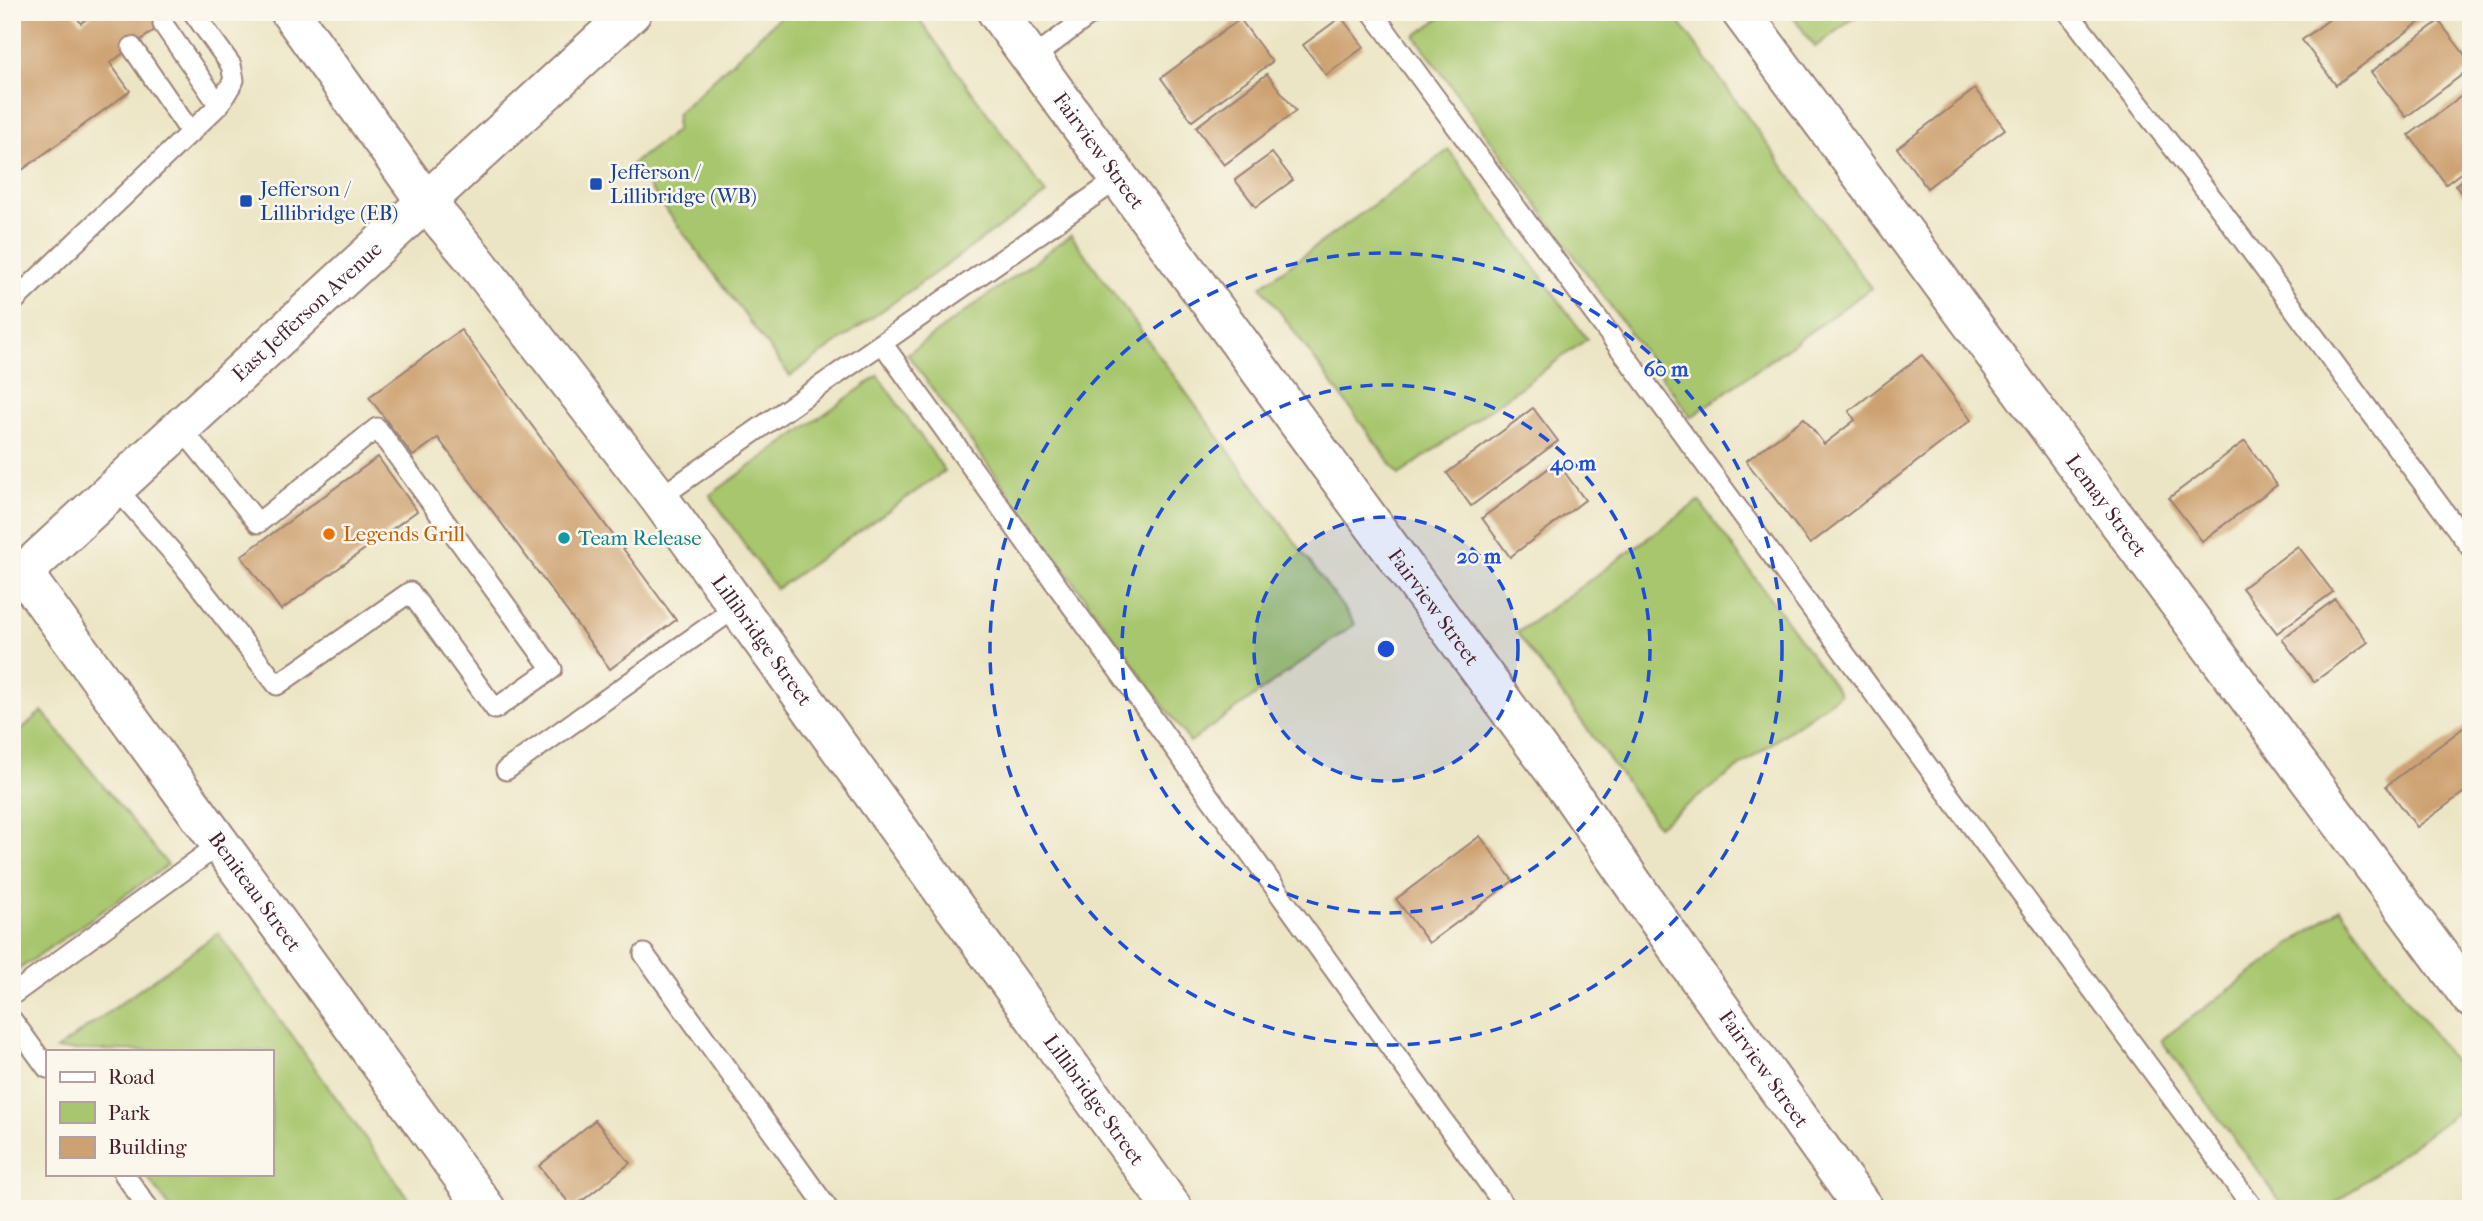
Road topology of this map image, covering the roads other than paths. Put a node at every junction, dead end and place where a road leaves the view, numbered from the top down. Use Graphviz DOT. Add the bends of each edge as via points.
graph roads {
  1 [pos="192,12"];
  2 [pos="290,12"];
  3 [pos="632,12"];
  4 [pos="997,12"];
  5 [pos="1094,12"];
  6 [pos="1372,12"];
  7 [pos="1741,12"];
  8 [pos="2068,12"];
  9 [pos="163,24"];
  10 [pos="132,47"];
  11 [pos="1031,59"];
  12 [pos="219,105"];
  13 [pos="191,133"];
  14 [pos="1118,180"];
  15 [pos="426,202"];
  16 [pos="15,293"];
  17 [pos="883,343"];
  18 [pos="181,428"];
  19 [pos="116,488"];
  20 [pos="659,498"];
  21 [pos="2471,548"];
  22 [pos="18,578"];
  23 [pos="738,606"];
  24 [pos="506,770"];
  25 [pos="220,844"];
  26 [pos="644,954"];
  27 [pos="12,995"];
  28 [pos="2471,998"];
  29 [pos="12,1020"];
  30 [pos="46,1067"];
  31 [pos="125,1176"];
  32 [pos="149,1209"];
  33 [pos="486,1209"];
  34 [pos="828,1209"];
  35 [pos="1173,1209"];
  36 [pos="1507,1209"];
  37 [pos="1864,1209"];
  38 [pos="2254,1209"];
  1 -- 12 [label="lane" via="231,65 234,80"];
  2 -- 15 [label="street, Lillibridge Street"];
  3 -- 15 [label="street, East Jefferson Avenue"];
  4 -- 11 [label="street, Fairview Street"];
  5 -- 11 [label="lane"];
  6 -- 38 [label="lane"];
  7 -- 28 [label="street, Lemay Street"];
  8 -- 21 [label="lane"];
  9 -- 12 [label="lane"];
  10 -- 13 [label="lane"];
  11 -- 14 [label="street, Fairview Street"];
  12 -- 13 [label="lane"];
  13 -- 16 [label="lane"];
  14 -- 17 [label="lane"];
  14 -- 37 [label="street, Fairview Street" via="1573,797"];
  15 -- 18 [label="street, East Jefferson Avenue"];
  15 -- 20 [label="street, Lillibridge Street"];
  17 -- 20 [label="lane"];
  17 -- 36 [label="lane"];
  18 -- 19 [label="street, East Jefferson Avenue"];
  18 -- 19 [label="lane" via="258,523 377,428 552,669 495,709 410,592 277,685"];
  19 -- 22 [label="street, East Jefferson Avenue"];
  20 -- 23 [label="street, Lillibridge Street"];
  22 -- 25 [label="street, Beniteau Street"];
  23 -- 24 [label="lane"];
  23 -- 35 [label="street, Lillibridge Street"];
  25 -- 27 [label="lane"];
  25 -- 33 [label="street, Beniteau Street"];
  26 -- 34 [label="lane"];
  29 -- 30 [label="lane"];
  31 -- 32 [label="lane"];
}
